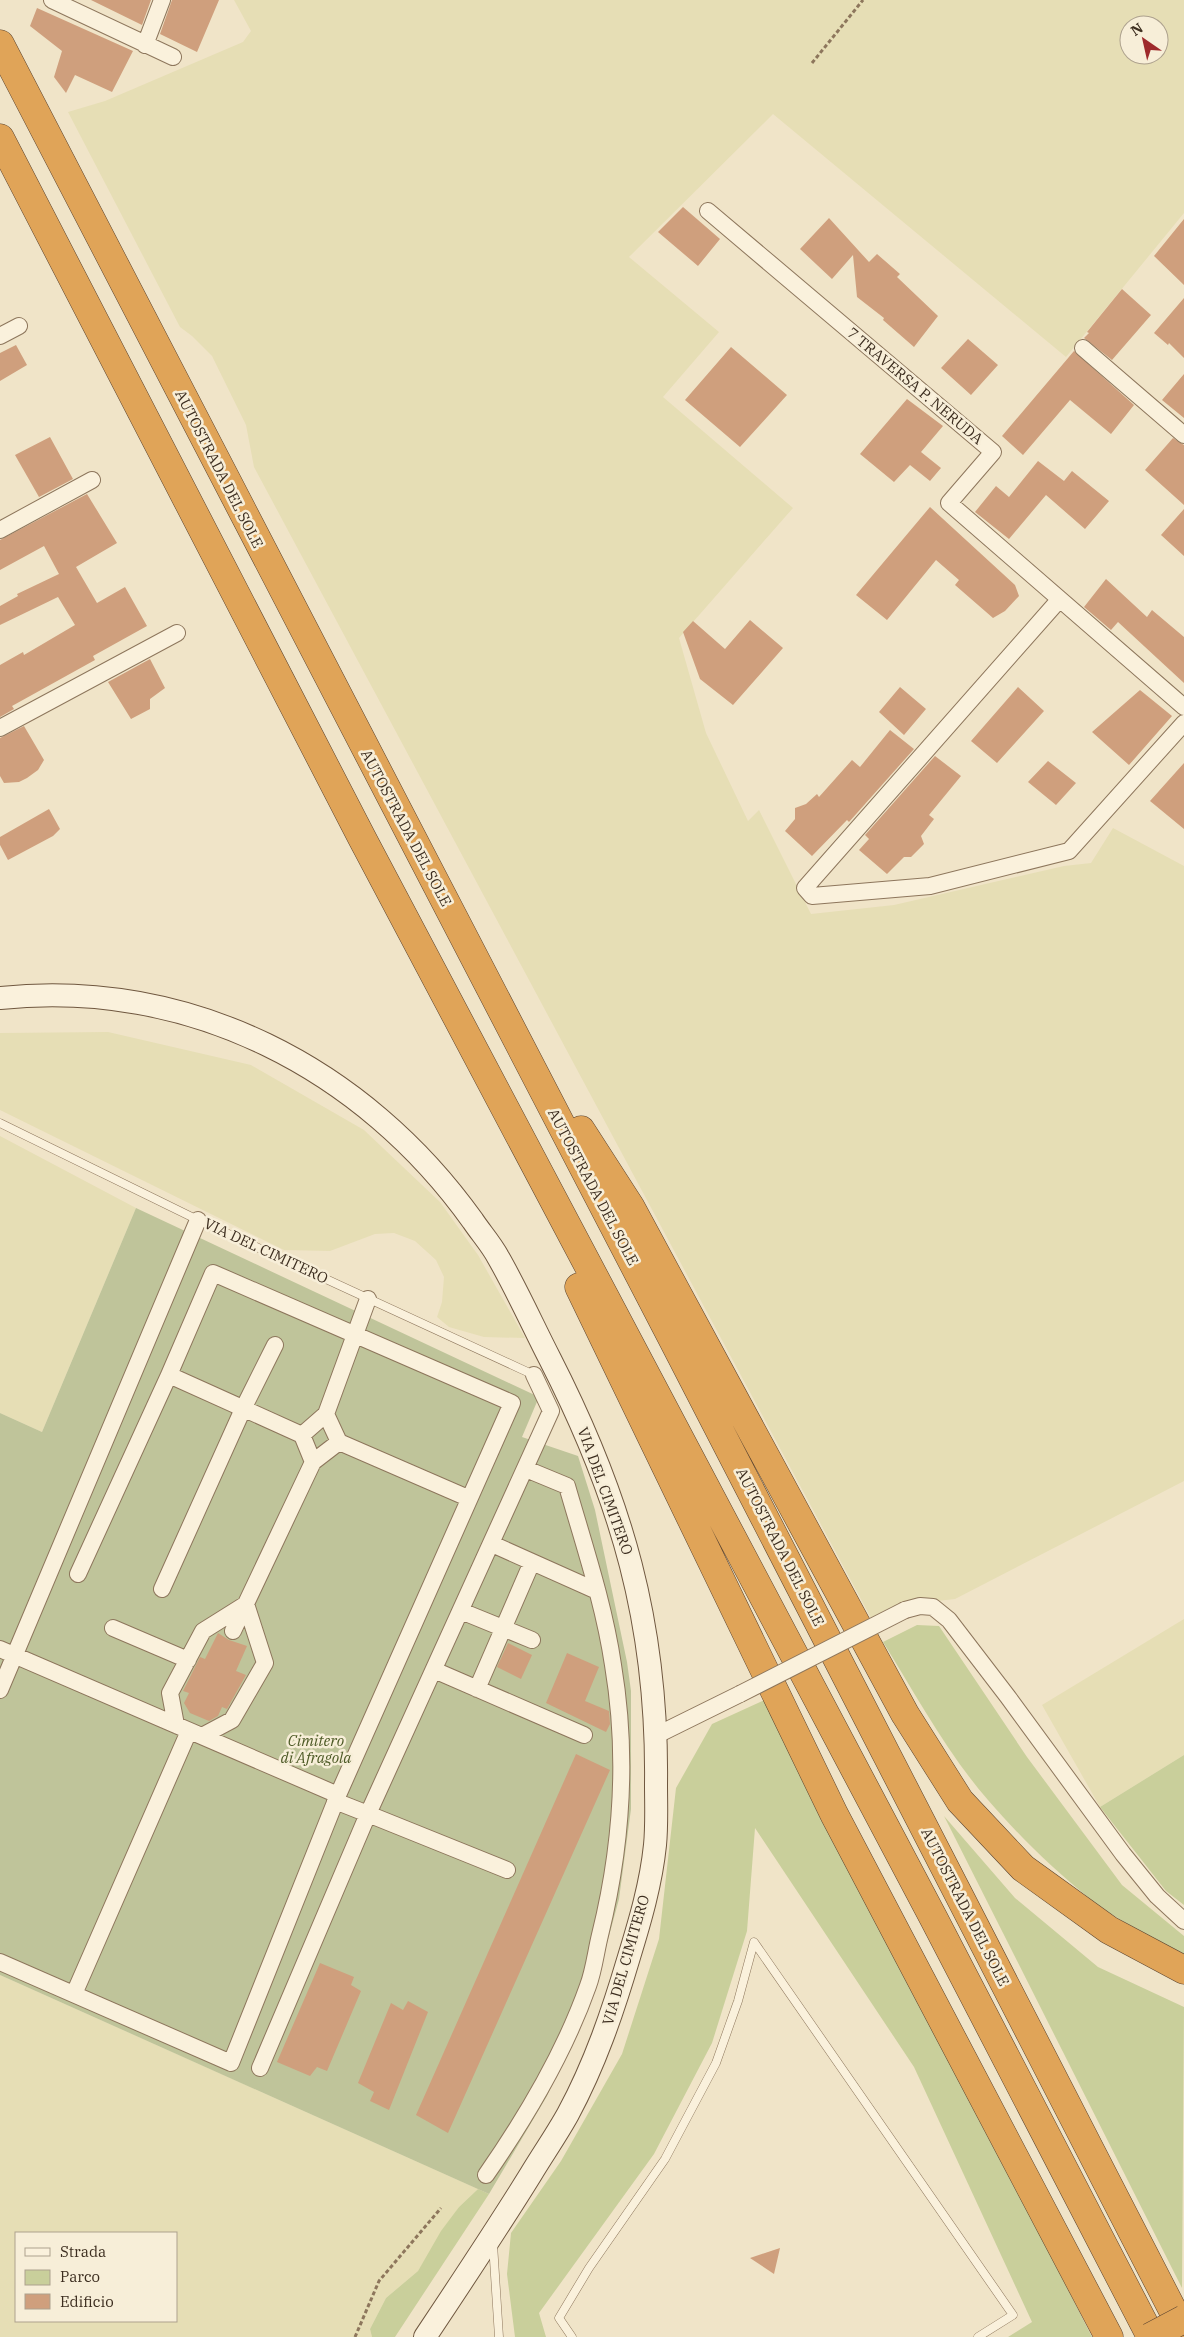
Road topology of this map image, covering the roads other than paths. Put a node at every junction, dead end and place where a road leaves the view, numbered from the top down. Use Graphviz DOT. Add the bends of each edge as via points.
graph roads {
  1 [pos="52,0"];
  2 [pos="162,0"];
  3 [pos="0,44"];
  4 [pos="145,45"];
  5 [pos="172,57"];
  6 [pos="0,138"];
  7 [pos="708,211"];
  8 [pos="19,326"];
  9 [pos="0,336"];
  10 [pos="1083,348"];
  11 [pos="1184,434"];
  12 [pos="92,480"];
  13 [pos="0,530"];
  14 [pos="1059,600"];
  15 [pos="177,633"];
  16 [pos="1184,707"];
  17 [pos="1184,723"];
  18 [pos="0,728"];
  19 [pos="362,838"];
  20 [pos="487,984"];
  21 [pos="0,998"];
  22 [pos="0,1123"];
  23 [pos="198,1220"];
  24 [pos="368,1299"];
  25 [pos="356,1335"];
  26 [pos="275,1345"];
  27 [pos="169,1375"];
  28 [pos="534,1375"];
  29 [pos="243,1408"];
  30 [pos="326,1414"];
  31 [pos="302,1435"];
  32 [pos="340,1442"];
  33 [pos="313,1462"];
  34 [pos="526,1469"];
  35 [pos="468,1498"];
  36 [pos="492,1544"];
  37 [pos="532,1562"];
  38 [pos="78,1574"];
  39 [pos="162,1590"];
  40 [pos="597,1591"];
  41 [pos="246,1604"];
  42 [pos="461,1611"];
  43 [pos="113,1628"];
  44 [pos="502,1628"];
  45 [pos="233,1631"];
  46 [pos="532,1640"];
  47 [pos="7,1652"];
  48 [pos="188,1660"];
  49 [pos="434,1670"];
  50 [pos="476,1689"];
  51 [pos="0,1690"];
  52 [pos="189,1731"];
  53 [pos="584,1735"];
  54 [pos="657,1735"];
  55 [pos="336,1798"];
  56 [pos="368,1814"];
  57 [pos="507,1870"];
  58 [pos="1184,1921"];
  59 [pos="0,1962"];
  60 [pos="1184,1970"];
  61 [pos="74,1994"];
  62 [pos="260,2068"];
  63 [pos="486,2175"];
  64 [pos="492,2235"];
  65 [pos="1184,2320"];
  66 [pos="1184,2332"];
  67 [pos="425,2337"];
  68 [pos="499,2337"];
  69 [pos="572,2337"];
  70 [pos="978,2337"];
  71 [pos="1109,2337"];
  72 [pos="1150,2337"];
  1 -- 4 [label="street"];
  2 -- 4 [label="street"];
  3 -- 20 [label="highway, AUTOSTRADA DEL SOLE"];
  4 -- 5 [label="street"];
  6 -- 19 [label="highway"];
  7 -- 14 [label="street, 7 TRAVERSA P. NERUDA" via="994,452 949,503"];
  8 -- 9 [label="street"];
  10 -- 11 [label="street"];
  12 -- 13 [label="street"];
  14 -- 16 [label="street, 7 TRAVERSA P. NERUDA"];
  14 -- 17 [label="street" via="805,888 812,896 930,886 1069,851"];
  15 -- 18 [label="street"];
  19 -- 71 [label="highway" via="834,1814"];
  19 -- 72 [label="highway" via="934,1918"];
  20 -- 60 [label="highway" via="630,1206 905,1714 960,1801 1024,1868 1109,1930"];
  20 -- 66 [label="highway, AUTOSTRADA DEL SOLE"];
  21 -- 54 [label="main road, VIA DEL CIMITERO" via="95,997 153,1006 221,1026 280,1050 331,1080 376,1113 419,1154 457,1199 497,1255 596,1457 635,1575 647,1637"];
  22 -- 23 [label="lane, VIA DEL CIMITERO"];
  23 -- 24 [label="lane, VIA DEL CIMITERO"];
  23 -- 47 [label="street"];
  24 -- 25 [label="street"];
  24 -- 28 [label="lane, VIA DEL CIMITERO"];
  25 -- 27 [label="street" via="213,1273"];
  25 -- 30 [label="street"];
  25 -- 35 [label="street" via="512,1402"];
  26 -- 29 [label="street"];
  27 -- 29 [label="street"];
  27 -- 38 [label="street"];
  28 -- 34 [label="street" via="551,1411"];
  29 -- 31 [label="street"];
  29 -- 39 [label="street"];
  30 -- 31 [label="street"];
  30 -- 32 [label="street"];
  31 -- 33 [label="street"];
  32 -- 33 [label="street"];
  32 -- 35 [label="street"];
  33 -- 41 [label="street"];
  34 -- 36 [label="street"];
  34 -- 40 [label="street" via="566,1486"];
  35 -- 55 [label="street"];
  36 -- 37 [label="street"];
  36 -- 42 [label="street"];
  37 -- 40 [label="street"];
  37 -- 44 [label="street"];
  40 -- 63 [label="street" via="614,1665 620,1723 622,1797 614,1877 588,1986 550,2074 523,2122"];
  41 -- 45 [label="street"];
  41 -- 48 [label="street" via="203,1631"];
  41 -- 52 [label="street" via="265,1663 232,1720"];
  42 -- 44 [label="street"];
  42 -- 49 [label="street"];
  43 -- 48 [label="street"];
  44 -- 46 [label="street"];
  44 -- 50 [label="street"];
  47 -- 51 [label="street"];
  47 -- 52 [label="street"];
  48 -- 52 [label="street" via="170,1694"];
  49 -- 50 [label="street"];
  49 -- 56 [label="street"];
  50 -- 53 [label="street"];
  52 -- 55 [label="street"];
  52 -- 61 [label="street"];
  54 -- 58 [label="street, bridge" via="904,1610 932,1607 949,1620 1123,1854 1157,1896"];
  54 -- 64 [label="main road, VIA DEL CIMITERO" via="654,1853 643,1910 600,2046 568,2115"];
  55 -- 56 [label="street"];
  55 -- 61 [label="street" via="231,2063"];
  56 -- 57 [label="street"];
  56 -- 62 [label="street"];
  59 -- 61 [label="street"];
  64 -- 67 [label="main road, VIA DEL CIMITERO"];
  64 -- 68 [label="lane"];
  65 -- 72 [label="highway, bridge"];
  69 -- 70 [label="lane" via="559,2318 589,2268 665,2159 716,2063 754,1942 1013,2315"];
}
